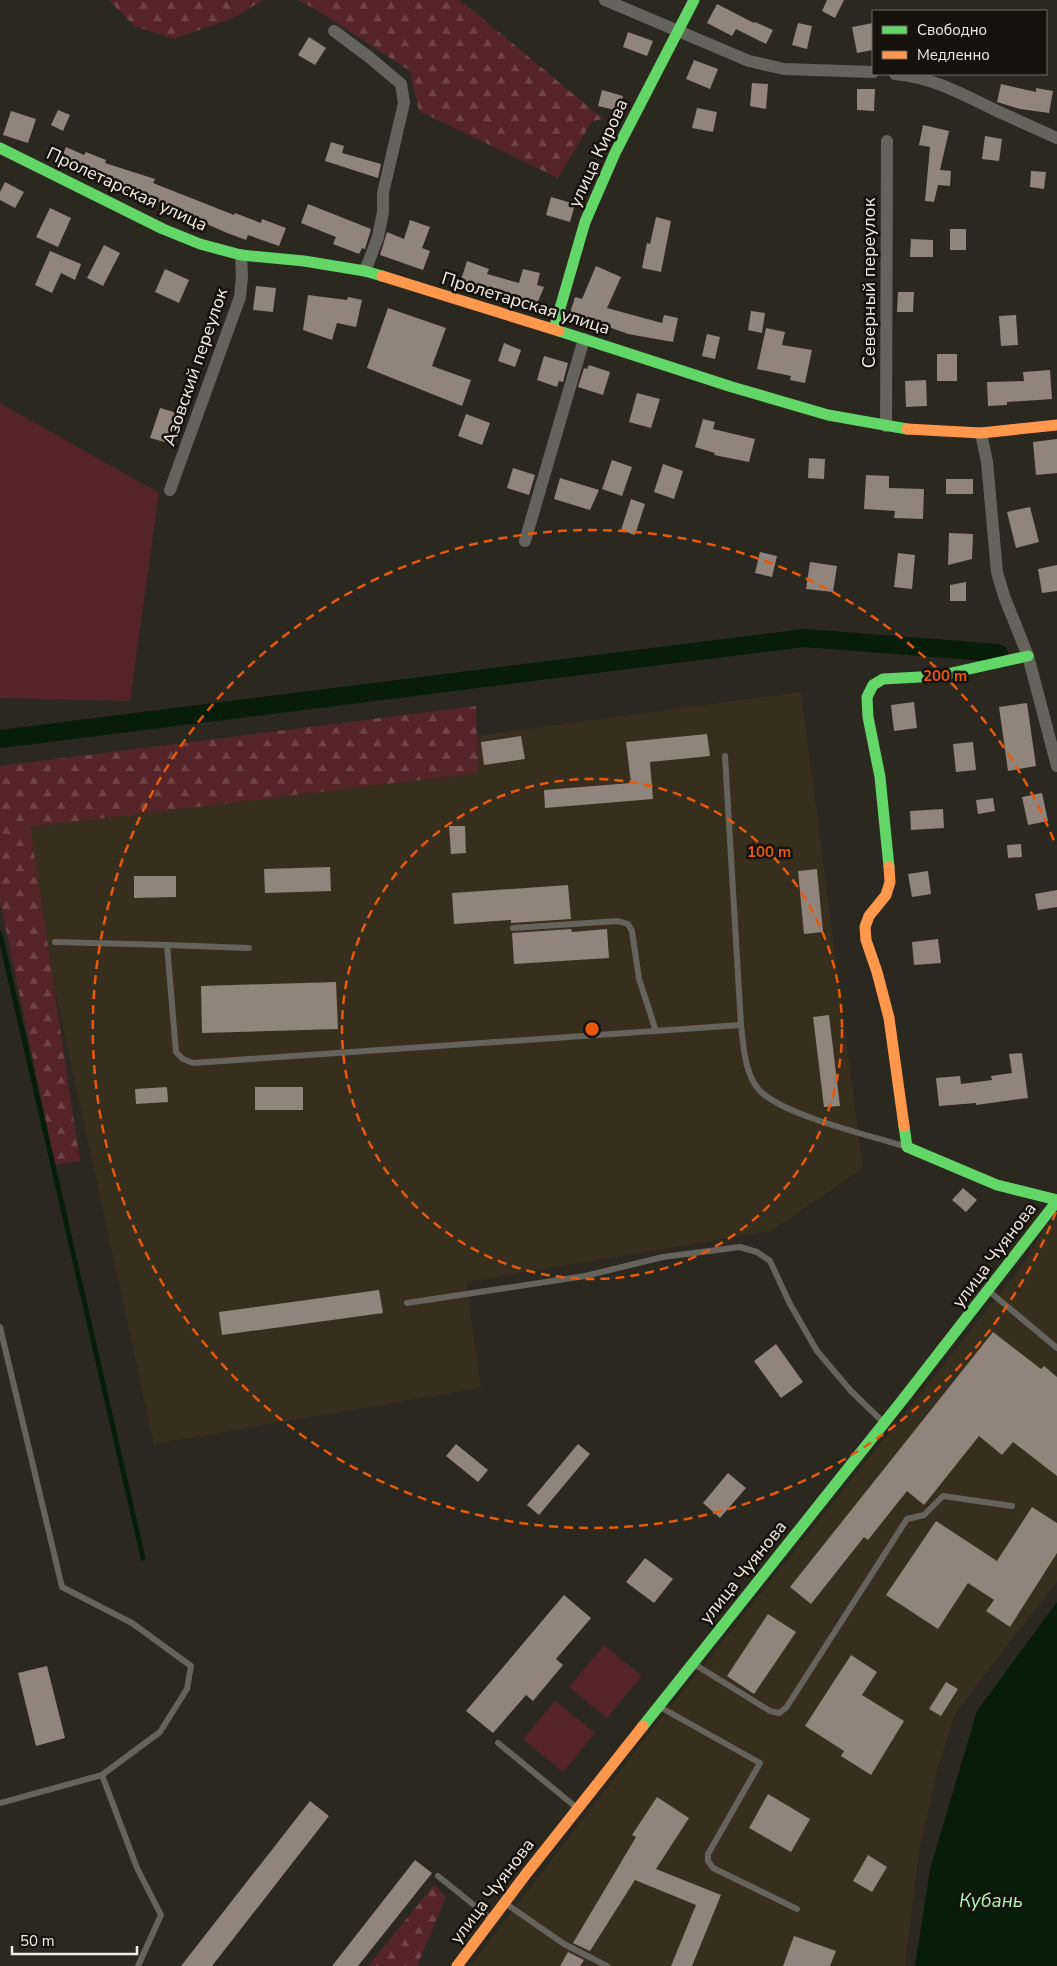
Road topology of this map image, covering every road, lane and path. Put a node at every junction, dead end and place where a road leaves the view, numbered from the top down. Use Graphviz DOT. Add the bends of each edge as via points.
graph roads {
  1 [pos="605,0"];
  2 [pos="694,0"];
  3 [pos="334,31"];
  4 [pos="677,31"];
  5 [pos="872,72"];
  6 [pos="910,75"];
  7 [pos="1057,138"];
  8 [pos="887,141"];
  9 [pos="0,148"];
  10 [pos="241,255"];
  11 [pos="365,271"];
  12 [pos="554,329"];
  13 [pos="584,339"];
  14 [pos="1057,425"];
  15 [pos="886,426"];
  16 [pos="981,433"];
  17 [pos="170,490"];
  18 [pos="525,541"];
  19 [pos="1028,656"];
  20 [pos="725,756"];
  21 [pos="1057,766"];
  22 [pos="512,928"];
  23 [pos="55,942"];
  24 [pos="167,945"];
  25 [pos="249,948"];
  26 [pos="741,1025"];
  27 [pos="656,1031"];
  28 [pos="907,1147"];
  29 [pos="1057,1201"];
  30 [pos="989,1291"];
  31 [pos="407,1303"];
  32 [pos="0,1327"];
  33 [pos="1057,1348"];
  34 [pos="885,1424"];
  35 [pos="1012,1506"];
  36 [pos="693,1663"];
  37 [pos="659,1706"];
  38 [pos="498,1743"];
  39 [pos="102,1775"];
  40 [pos="0,1803"];
  41 [pos="578,1808"];
  42 [pos="438,1876"];
  43 [pos="504,1903"];
  44 [pos="797,1909"];
  45 [pos="491,1919"];
  46 [pos="138,1966"];
  47 [pos="457,1966"];
  48 [pos="607,1966"];
  1 -- 4 [label="street"];
  2 -- 4 [label="street, улица Кирова"];
  3 -- 11 [label="street" via="401,84 404,93 383,193 378,237"];
  4 -- 5 [label="street" via="749,62 784,69"];
  4 -- 12 [label="street, улица Кирова" via="615,152 585,222"];
  6 -- 7 [label="street" via="950,88"];
  8 -- 15 [label="street, Северный переулок"];
  9 -- 10 [label="street, Пролетарская улица" via="163,229 200,244"];
  10 -- 11 [label="street, Пролетарская улица"];
  10 -- 17 [label="street, Азовский переулок" via="240,297"];
  11 -- 12 [label="street, Пролетарская улица"];
  12 -- 13 [label="street, Пролетарская улица"];
  13 -- 15 [label="street, Пролетарская улица" via="828,415"];
  13 -- 18 [label="street"];
  14 -- 16 [label="street, Пролетарская улица"];
  15 -- 16 [label="street, Пролетарская улица"];
  16 -- 19 [label="street" via="987,462 997,572"];
  19 -- 21 [label="street"];
  19 -- 28 [label="street" via="938,676 883,679 874,685 867,697 880,777 890,882 886,894 869,916 865,927 866,940 889,1018"];
  20 -- 26 [label="lane"];
  22 -- 27 [label="lane" via="618,921 628,924 632,931 639,979"];
  23 -- 24 [label="lane"];
  24 -- 25 [label="lane"];
  24 -- 27 [label="lane" via="176,1052 193,1063"];
  26 -- 27 [label="lane"];
  26 -- 28 [label="lane" via="747,1067 760,1090 786,1108"];
  28 -- 29 [label="street" via="997,1185"];
  29 -- 30 [label="street, улица Чуянова"];
  30 -- 33 [label="lane"];
  30 -- 34 [label="street, улица Чуянова"];
  31 -- 34 [label="lane" via="585,1276 663,1257 740,1247 758,1252 770,1261 817,1351"];
  32 -- 39 [label="lane" via="62,1587 132,1623 191,1666 187,1689 160,1732"];
  34 -- 36 [label="street, улица Чуянова"];
  35 -- 36 [label="lane" via="943,1496 924,1514 907,1519 786,1708 779,1712 770,1711"];
  36 -- 37 [label="street, улица Чуянова"];
  37 -- 41 [label="street, улица Чуянова"];
  37 -- 44 [label="lane" via="760,1763 708,1854 708,1861 713,1868"];
  38 -- 41 [label="lane"];
  39 -- 40 [label="lane"];
  39 -- 46 [label="lane" via="160,1915"];
  41 -- 43 [label="street, улица Чуянова"];
  42 -- 45 [label="lane"];
  43 -- 45 [label="street, улица Чуянова"];
  43 -- 48 [label="lane" via="564,1944"];
  45 -- 47 [label="street, улица Чуянова"];
}
